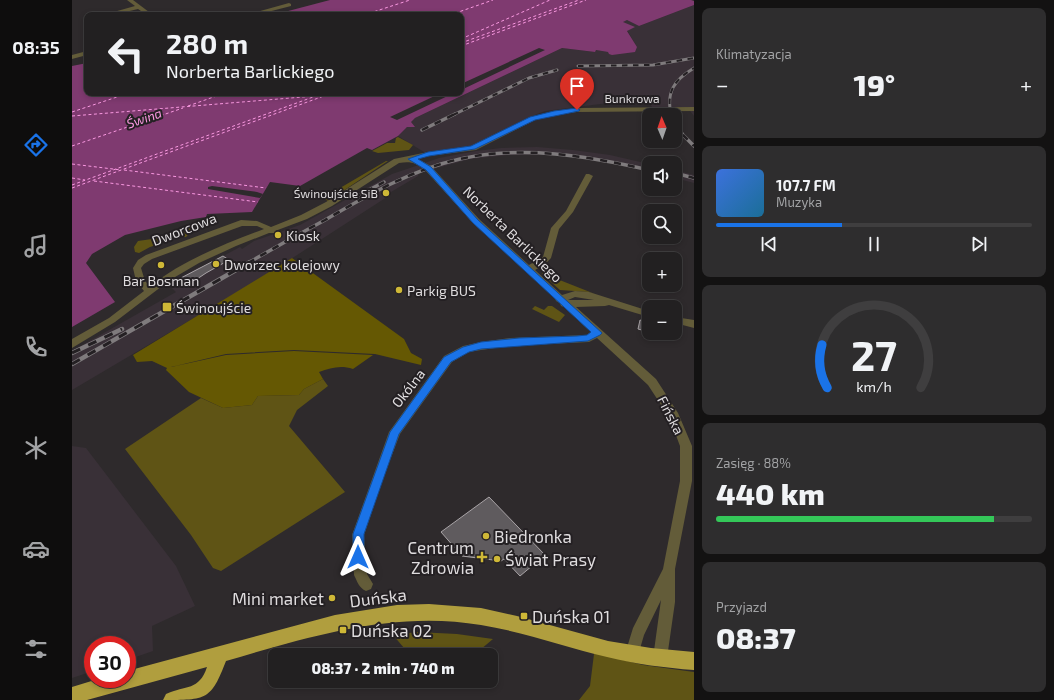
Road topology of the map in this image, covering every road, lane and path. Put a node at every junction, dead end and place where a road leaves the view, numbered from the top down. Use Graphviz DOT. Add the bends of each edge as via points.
graph roads {
  1 [pos="130,0"];
  2 [pos="289,5"];
  3 [pos="139,7"];
  4 [pos="105,8"];
  5 [pos="105,12"];
  6 [pos="118,12"];
  7 [pos="146,12"];
  8 [pos="261,12"];
  9 [pos="84,54"];
  10 [pos="72,57"];
  11 [pos="694,109"];
  12 [pos="411,159"];
  13 [pos="588,176"];
  14 [pos="271,231"];
  15 [pos="528,269"];
  16 [pos="150,291"];
  17 [pos="561,301"];
  18 [pos="604,303"];
  19 [pos="642,312"];
  20 [pos="682,321"];
  21 [pos="588,324"];
  22 [pos="694,324"];
  23 [pos="597,333"];
  24 [pos="72,344"];
  25 [pos="669,569"];
  26 [pos="366,584"];
  27 [pos="219,654"];
  28 [pos="632,654"];
  29 [pos="660,658"];
  30 [pos="694,661"];
  31 [pos="72,696"];
  32 [pos="172,700"];
  1 -- 3 [label="street"];
  2 -- 8 [label="street"];
  3 -- 6 [label="street"];
  3 -- 7 [label="street"];
  4 -- 5 [label="street"];
  9 -- 10 [label="street"];
  11 -- 12 [label="street, Bunkrowa" via="565,111 533,119 473,148"];
  12 -- 14 [label="street" via="387,166 329,204"];
  12 -- 15 [label="street, Norberta Barlickiego" via="428,168 476,221"];
  13 -- 15 [label="street" via="569,212 555,228 547,258"];
  14 -- 16 [label="street" via="233,244 196,261"];
  14 -- 16 [label="street, Dworcowa" via="254,223 241,223 149,257 141,262 138,268 142,284"];
  15 -- 17 [label="street, Norberta Barlickiego"];
  16 -- 24 [label="street" via="112,320"];
  17 -- 18 [label="street, Norberta Barlickiego"];
  17 -- 21 [label="street, Norberta Barlickiego"];
  18 -- 19 [label="street, Norberta Barlickiego"];
  18 -- 21 [label="street" via="589,312"];
  20 -- 22 [label="street"];
  21 -- 23 [label="street, Norberta Barlickiego"];
  23 -- 25 [label="street, Fińska" via="652,382 674,416 686,446 686,481"];
  23 -- 26 [label="street, Okólna" via="588,338 481,346 467,349 448,359 395,432 382,466 358,534 358,557 361,575"];
  25 -- 28 [label="street, Fińska" via="638,633"];
  25 -- 29 [label="street, Fińska" via="668,602"];
  27 -- 28 [label="highway, Duńska" via="342,621 407,612 481,616"];
  27 -- 31 [label="highway, Duńska"];
  27 -- 32 [label="highway" via="211,680 203,691"];
  28 -- 29 [label="highway, Duńska"];
  29 -- 30 [label="highway, Duńska"];
}
